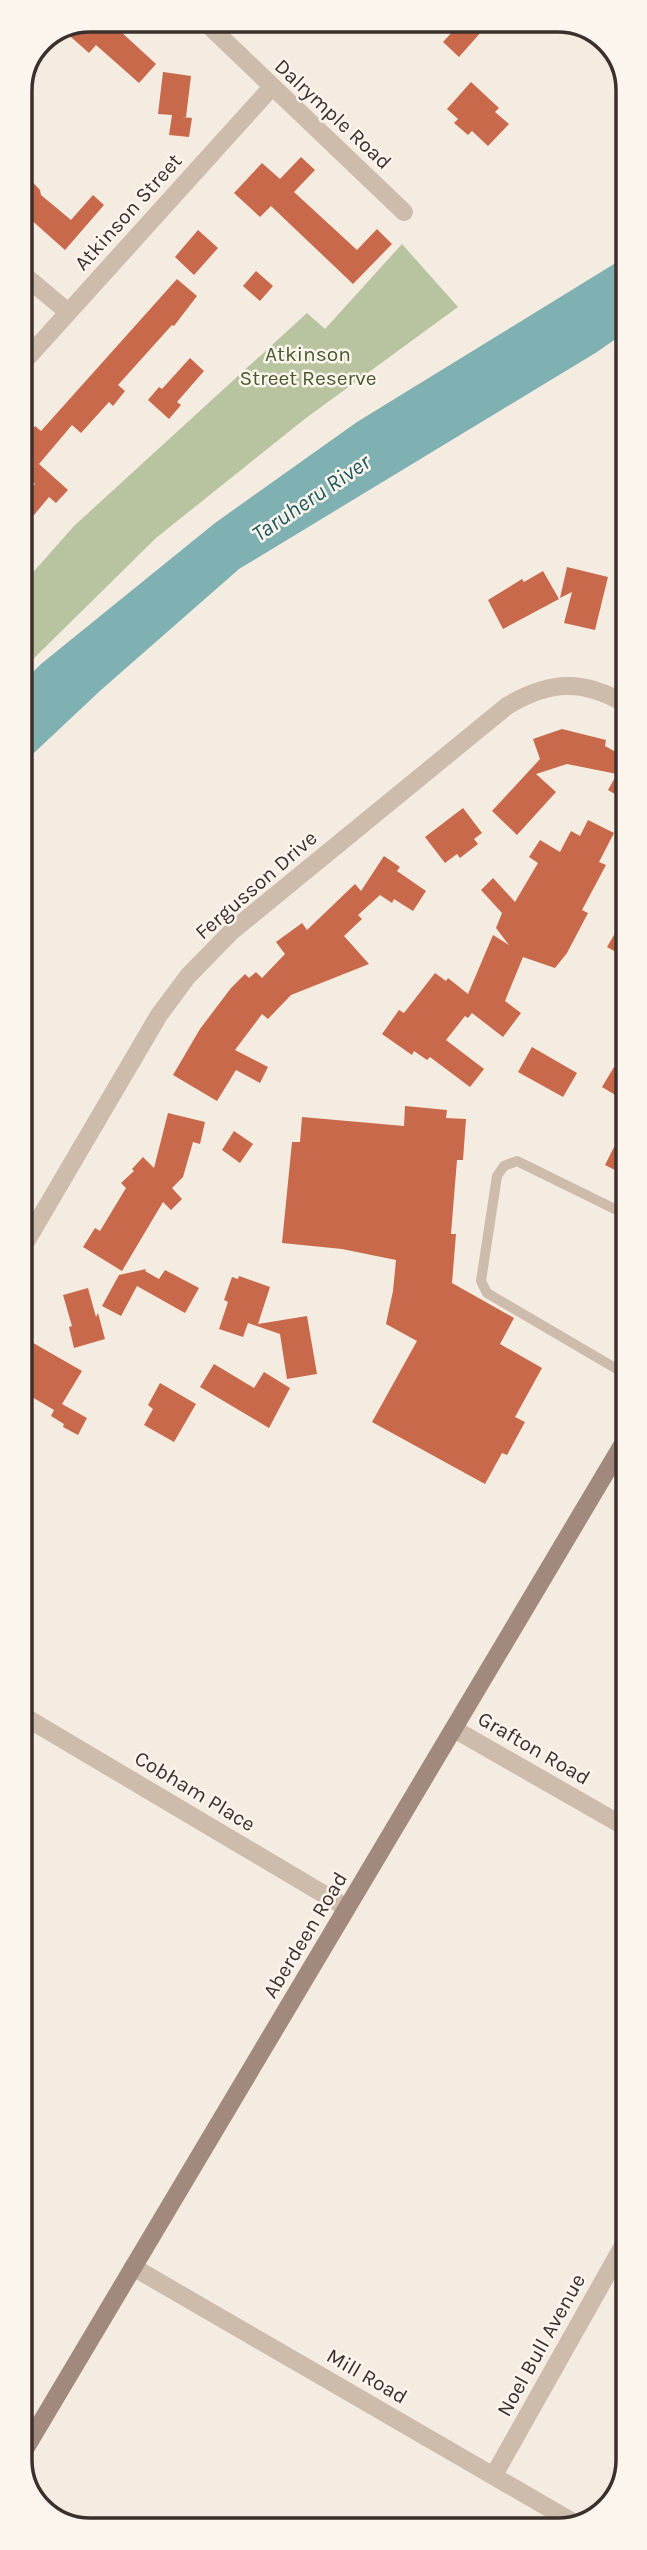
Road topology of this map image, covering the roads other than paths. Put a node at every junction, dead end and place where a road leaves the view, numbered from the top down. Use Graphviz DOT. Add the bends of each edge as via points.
graph roads {
  1 [pos="215,32"];
  2 [pos="271,88"];
  3 [pos="404,212"];
  4 [pos="32,282"];
  5 [pos="68,312"];
  6 [pos="32,352"];
  7 [pos="616,699"];
  8 [pos="616,1210"];
  9 [pos="32,1232"];
  10 [pos="616,1369"];
  11 [pos="616,1456"];
  12 [pos="32,1721"];
  13 [pos="454,1729"];
  14 [pos="616,1822"];
  15 [pos="347,1908"];
  16 [pos="616,2258"];
  17 [pos="133,2267"];
  18 [pos="32,2436"];
  19 [pos="494,2475"];
  20 [pos="565,2517"];
  1 -- 2 [label="street, Dalrymple Road"];
  2 -- 3 [label="street, Dalrymple Road"];
  2 -- 5 [label="street, Atkinson Street"];
  4 -- 5 [label="street"];
  5 -- 6 [label="street, Atkinson Street"];
  7 -- 9 [label="street, Fergusson Drive" via="579,687 551,686 529,693 232,931 188,976 159,1015"];
  8 -- 10 [label="lane" via="517,1161 504,1166 498,1176 481,1281 487,1293"];
  11 -- 13 [label="street, Aberdeen Road"];
  12 -- 15 [label="street, Cobham Place"];
  13 -- 14 [label="street, Grafton Road"];
  13 -- 15 [label="street, Aberdeen Road"];
  15 -- 17 [label="street, Aberdeen Road"];
  16 -- 19 [label="street, Noel Bull Avenue"];
  17 -- 18 [label="street, Aberdeen Road"];
  17 -- 19 [label="street, Mill Road"];
  19 -- 20 [label="street, Mill Road"];
}
